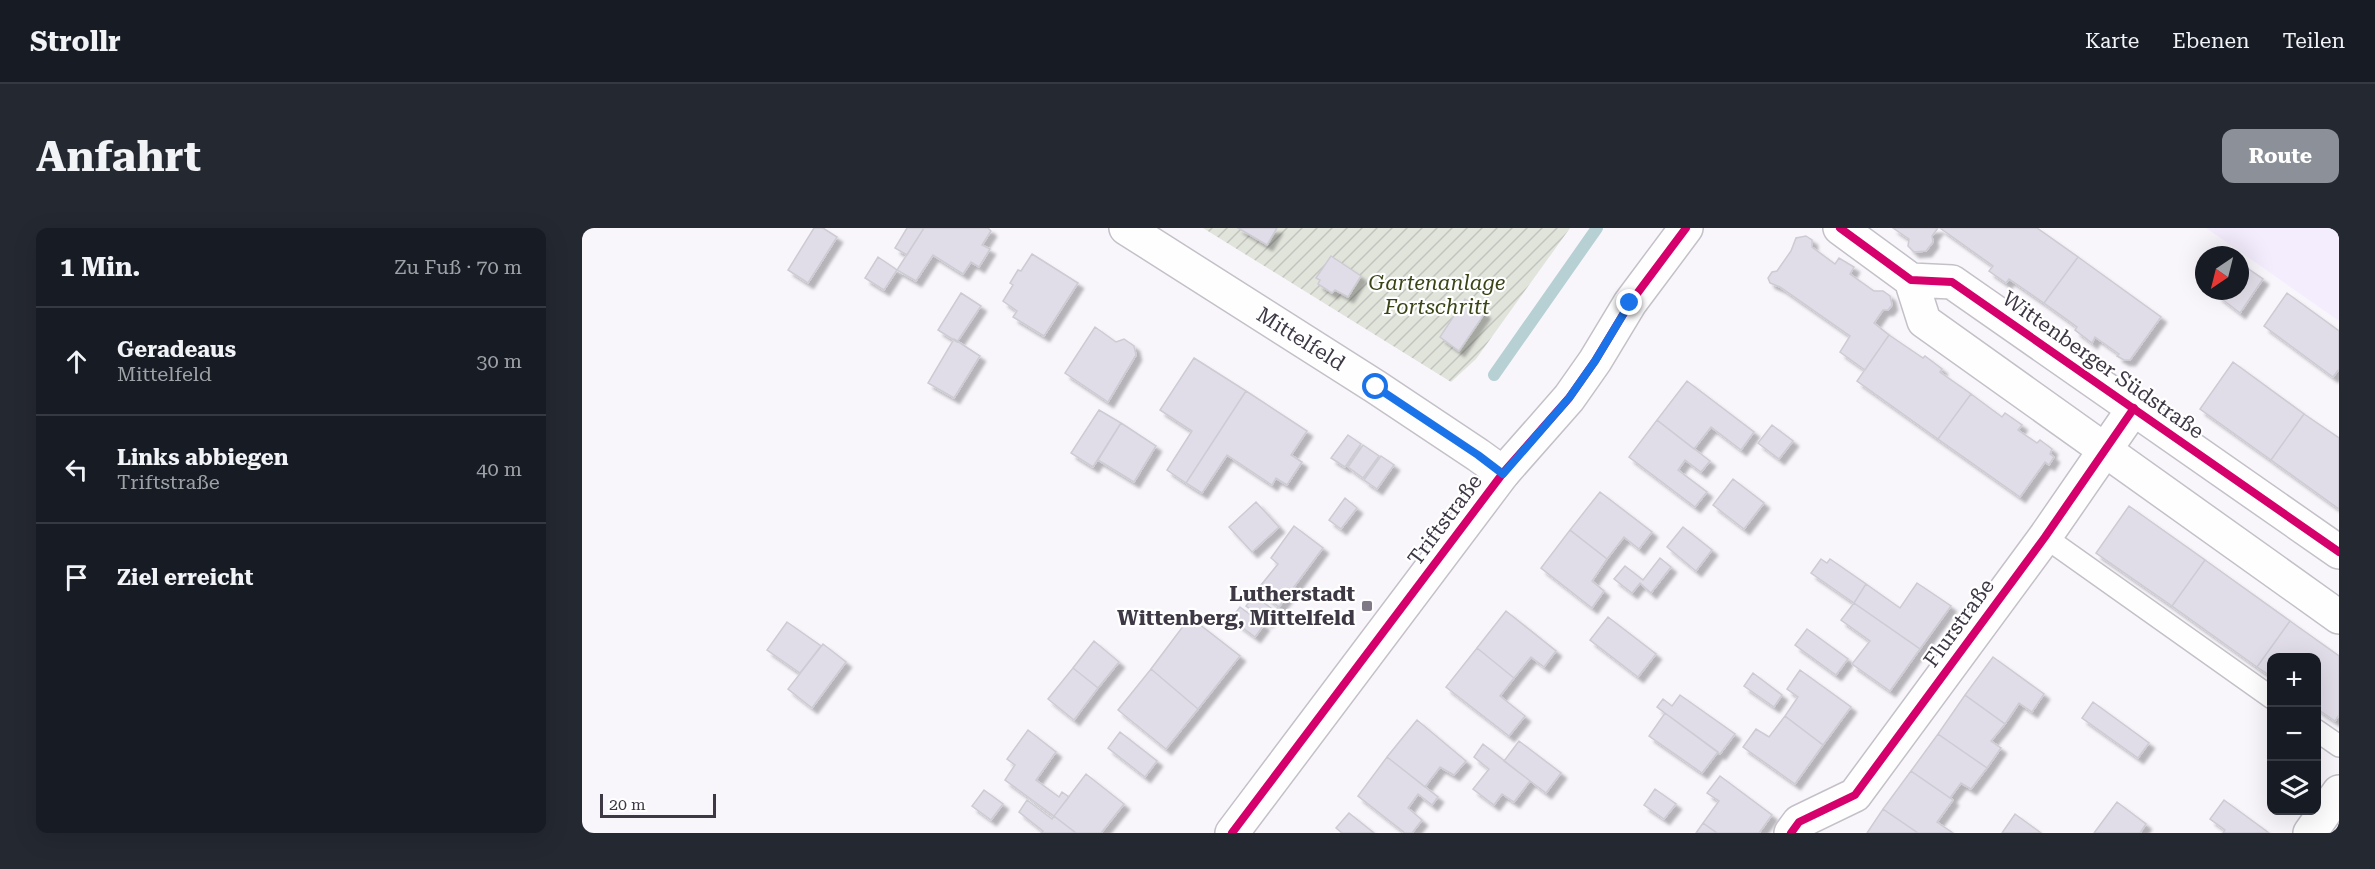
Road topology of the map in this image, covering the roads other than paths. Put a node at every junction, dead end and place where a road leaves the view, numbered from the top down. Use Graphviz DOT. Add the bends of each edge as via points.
graph roads {
  1 [pos="1126,228"];
  2 [pos="1686,228"];
  3 [pos="1840,228"];
  4 [pos="1911,280"];
  5 [pos="2134,408"];
  6 [pos="2105,450"];
  7 [pos="1503,474"];
  8 [pos="2045,537"];
  9 [pos="2339,552"];
  10 [pos="2339,617"];
  11 [pos="2267,695"];
  12 [pos="2321,733"];
  13 [pos="2339,746"];
  14 [pos="2339,792"];
  15 [pos="1232,833"];
  16 [pos="1791,833"];
  17 [pos="2310,833"];
  1 -- 7 [label="street, Mittelfeld" via="1376,387"];
  2 -- 7 [label="street, Triftstraße" via="1630,303 1569,398"];
  3 -- 4 [label="street"];
  4 -- 5 [label="street, Wittenberger Südstraße" via="1952,282"];
  4 -- 6 [label="street" via="1924,321"];
  5 -- 6 [label="street, Flurstraße"];
  5 -- 9 [label="street, Wittenberger Südstraße"];
  6 -- 8 [label="street, Flurstraße"];
  6 -- 10 [label="street"];
  7 -- 15 [label="street, Triftstraße"];
  8 -- 11 [label="lane"];
  8 -- 16 [label="street, Flurstraße" via="1855,795 1799,822"];
  12 -- 13 [label="lane"];
  14 -- 17 [label="street"];
}
